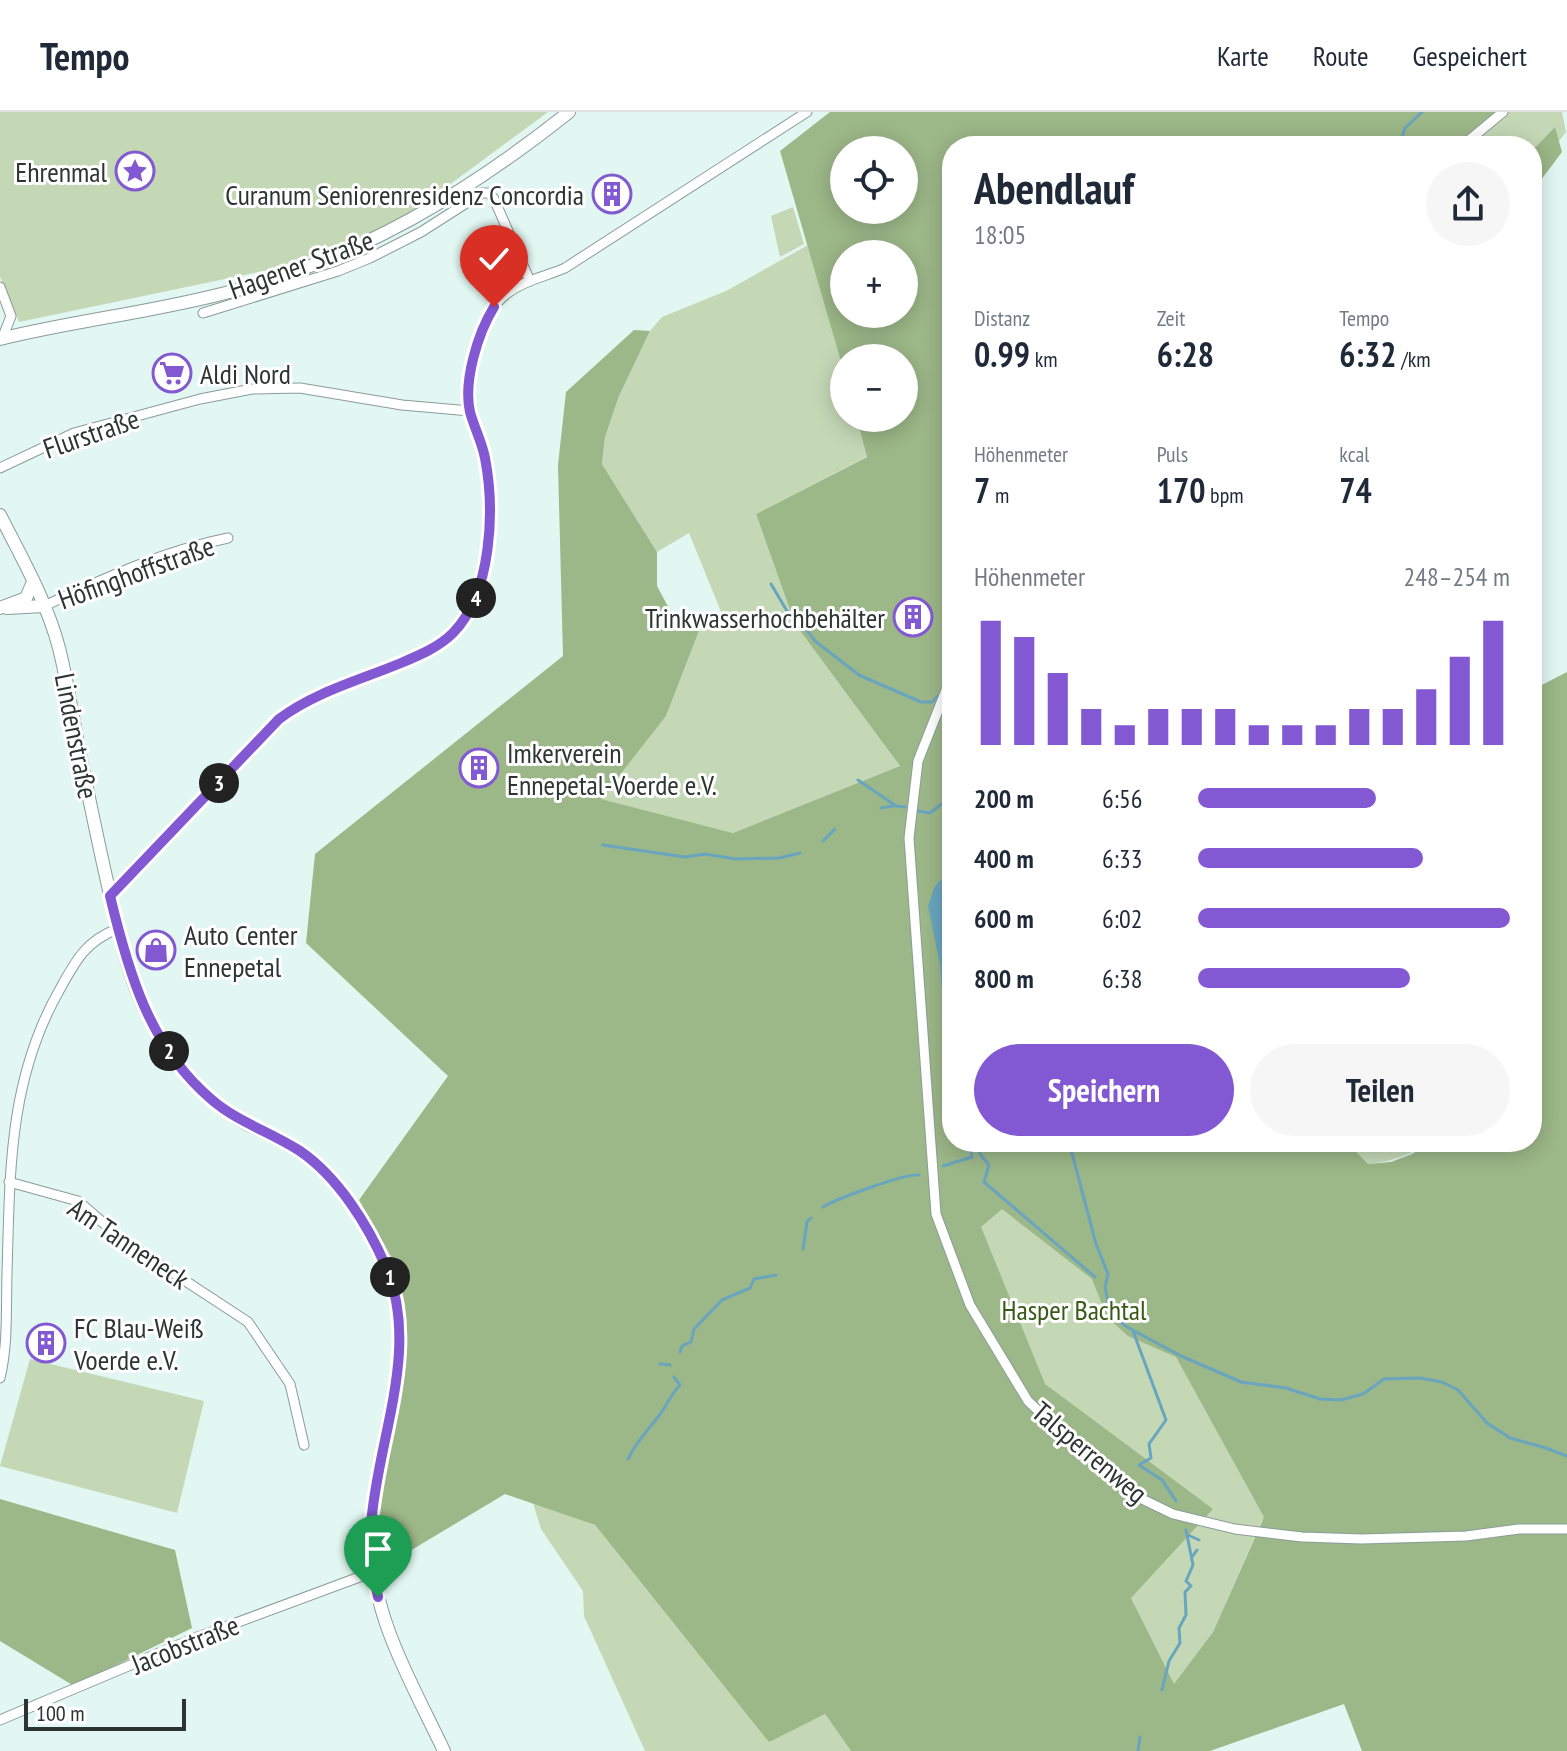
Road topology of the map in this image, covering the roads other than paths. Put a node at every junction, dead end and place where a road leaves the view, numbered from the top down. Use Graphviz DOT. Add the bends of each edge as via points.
graph roads {
  1 [pos="569,112"];
  2 [pos="807,112"];
  3 [pos="1503,112"];
  4 [pos="1474,136"];
  5 [pos="530,281"];
  6 [pos="0,287"];
  7 [pos="203,313"];
  8 [pos="1,339"];
  9 [pos="470,411"];
  10 [pos="0,468"];
  11 [pos="0,515"];
  12 [pos="228,538"];
  13 [pos="33,582"];
  14 [pos="44,606"];
  15 [pos="0,608"];
  16 [pos="942,700"];
  17 [pos="110,896"];
  18 [pos="117,929"];
  19 [pos="9,1182"];
  20 [pos="0,1378"];
  21 [pos="304,1445"];
  22 [pos="1567,1529"];
  23 [pos="373,1572"];
  24 [pos="0,1720"];
  25 [pos="444,1751"];
  1 -- 8 [label="main road, Hagener Straße" via="453,194 339,257 231,292"];
  2 -- 5 [label="street" via="565,268"];
  3 -- 4 [label="street"];
  5 -- 7 [label="street" via="494,199 482,193 370,258"];
  5 -- 9 [label="street" via="509,292 488,317 472,364"];
  6 -- 8 [label="street" via="11,316"];
  9 -- 10 [label="street, Flurstraße" via="300,388 252,389 74,433"];
  9 -- 17 [label="street" via="490,489 482,582 465,619 433,648 306,702 279,719"];
  11 -- 13 [label="main road, Lindenstraße"];
  12 -- 14 [label="street, Höfinghoffstraße" via="166,555"];
  13 -- 14 [label="main road, Lindenstraße"];
  13 -- 15 [label="main road" via="26,598"];
  14 -- 15 [label="main road"];
  14 -- 17 [label="main road, Lindenstraße" via="61,659"];
  16 -- 22 [label="street, Talsperrenweg" via="918,761 909,838 936,1214 970,1305 1028,1401 1142,1499 1173,1514 1235,1529 1362,1539"];
  17 -- 18 [label="main road, Lindenstraße"];
  18 -- 19 [label="street" via="97,937 73,965 40,1026 21,1091"];
  18 -- 23 [label="main road, Lindenstraße" via="143,1006 192,1080 224,1110 317,1164 355,1211 385,1265 397,1310 398,1358 373,1510"];
  19 -- 20 [label="street"];
  19 -- 21 [label="street, Am Tanneneck" via="78,1201 123,1240 248,1322 290,1384"];
  23 -- 24 [label="street, Jacobstraße" via="190,1640"];
  23 -- 25 [label="main road, Lindenstraße" via="388,1630"];
}
